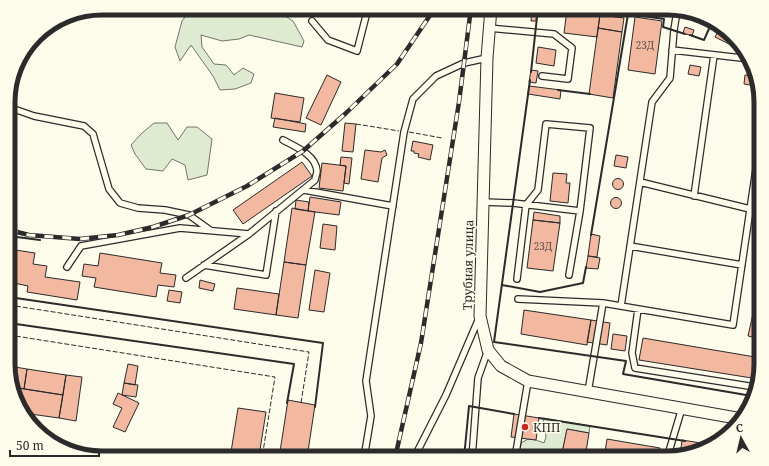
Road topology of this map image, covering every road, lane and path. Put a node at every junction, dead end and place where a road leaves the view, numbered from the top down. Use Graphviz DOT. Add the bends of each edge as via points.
graph roads {
  1 [pos="366,15"];
  2 [pos="490,15"];
  3 [pos="676,16"];
  4 [pos="312,22"];
  5 [pos="489,28"];
  6 [pos="672,50"];
  7 [pos="714,55"];
  8 [pos="487,58"];
  9 [pos="741,58"];
  10 [pos="542,76"];
  11 [pos="15,109"];
  12 [pos="284,140"];
  13 [pos="640,182"];
  14 [pos="754,183"];
  15 [pos="304,190"];
  16 [pos="694,196"];
  17 [pos="483,202"];
  18 [pos="526,205"];
  19 [pos="393,206"];
  20 [pos="750,210"];
  21 [pos="276,211"];
  22 [pos="580,211"];
  23 [pos="210,230"];
  24 [pos="249,234"];
  25 [pos="630,246"];
  26 [pos="204,265"];
  27 [pos="742,265"];
  28 [pos="67,267"];
  29 [pos="569,275"];
  30 [pos="186,278"];
  31 [pos="517,279"];
  32 [pos="518,299"];
  33 [pos="603,303"];
  34 [pos="621,306"];
  35 [pos="638,309"];
  36 [pos="480,316"];
  37 [pos="488,350"];
  38 [pos="528,381"];
  39 [pos="751,386"];
  40 [pos="588,392"];
  41 [pos="682,408"];
  42 [pos="735,418"];
  43 [pos="365,451"];
  44 [pos="418,451"];
  45 [pos="473,451"];
  46 [pos="516,451"];
  47 [pos="669,451"];
  1 -- 4 [label="lane" via="357,51 328,40"];
  2 -- 5 [label="street, Трубная улица"];
  3 -- 6 [label="lane"];
  5 -- 8 [label="street, Трубная улица"];
  5 -- 10 [label="lane" via="554,34 572,48 568,79"];
  6 -- 7 [label="lane"];
  6 -- 13 [label="lane" via="670,78 652,102"];
  7 -- 9 [label="lane"];
  7 -- 16 [label="lane"];
  8 -- 17 [label="street, Трубная улица"];
  8 -- 19 [label="lane" via="464,63 436,76 413,99 404,132"];
  11 -- 23 [label="lane" via="34,116 84,126 93,134 109,189 120,203 189,215"];
  12 -- 15 [label="lane" via="314,161 317,171 315,180"];
  13 -- 16 [label="lane"];
  13 -- 25 [label="lane"];
  14 -- 20 [label="lane"];
  15 -- 19 [label="lane"];
  15 -- 21 [label="lane"];
  16 -- 20 [label="lane"];
  17 -- 18 [label="lane"];
  17 -- 36 [label="street, Трубная улица"];
  18 -- 22 [label="lane"];
  18 -- 22 [label="lane" via="538,190 546,124 590,128"];
  18 -- 31 [label="lane"];
  19 -- 43 [label="lane" via="366,381 371,416"];
  20 -- 27 [label="lane"];
  21 -- 24 [label="lane"];
  21 -- 26 [label="lane" via="266,275"];
  22 -- 29 [label="lane"];
  23 -- 24 [label="lane"];
  23 -- 28 [label="lane" via="180,228 81,246"];
  24 -- 26 [label="lane"];
  25 -- 27 [label="lane"];
  25 -- 34 [label="lane"];
  26 -- 30 [label="lane"];
  27 -- 35 [label="lane" via="733,324"];
  32 -- 33 [label="lane"];
  33 -- 34 [label="lane"];
  33 -- 40 [label="lane"];
  34 -- 35 [label="lane"];
  35 -- 39 [label="lane" via="632,353 635,368"];
  36 -- 37 [label="street, Трубная улица"];
  36 -- 44 [label="lane" via="446,395"];
  37 -- 38 [label="street, Трубная улица" via="501,366"];
  37 -- 45 [label="lane" via="478,378"];
  38 -- 40 [label="street, Трубная улица"];
  38 -- 46 [label="lane"];
  40 -- 41 [label="street, Трубная улица"];
  41 -- 42 [label="street, Трубная улица"];
  41 -- 47 [label="lane"];
}
